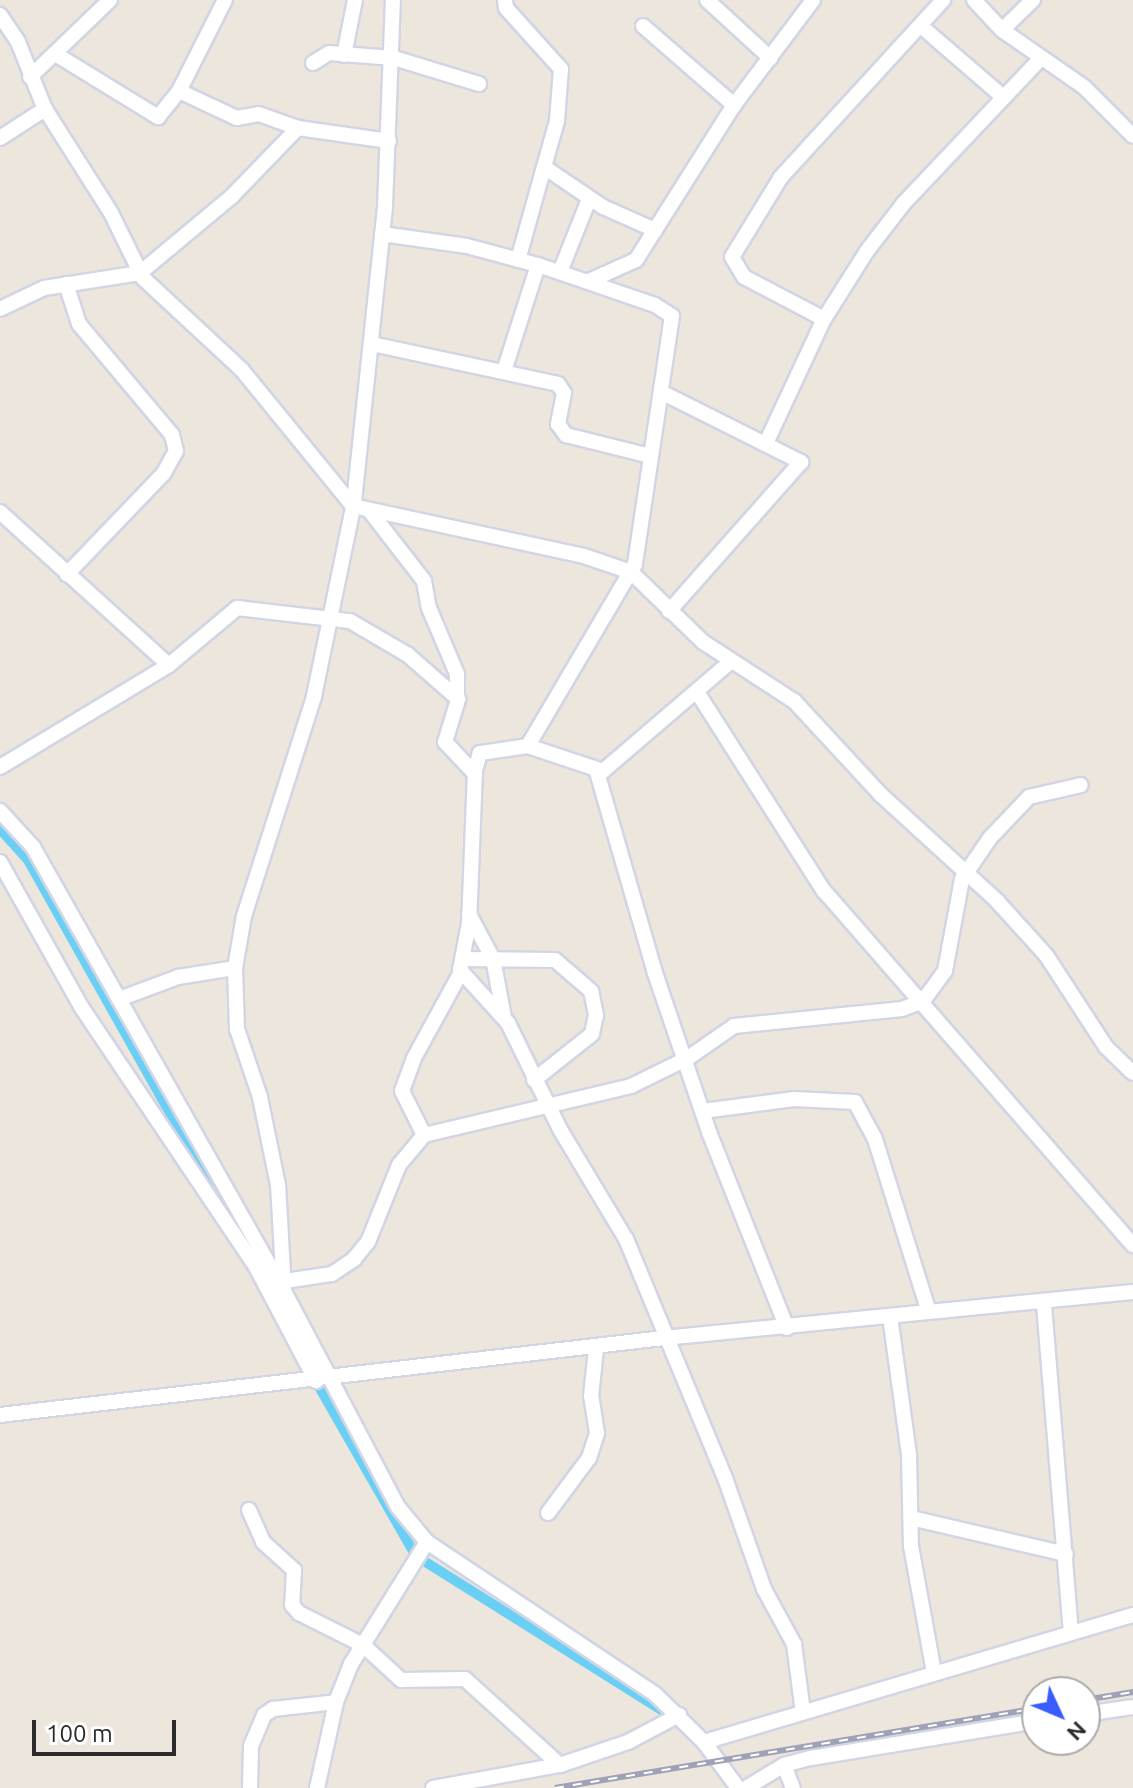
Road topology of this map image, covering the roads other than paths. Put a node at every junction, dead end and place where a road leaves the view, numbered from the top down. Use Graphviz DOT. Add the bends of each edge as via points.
graph roads {
  1 [pos="110,0"];
  2 [pos="225,0"];
  3 [pos="355,0"];
  4 [pos="393,0"];
  5 [pos="505,0"];
  6 [pos="707,0"];
  7 [pos="813,0"];
  8 [pos="943,0"];
  9 [pos="974,0"];
  10 [pos="1033,0"];
  11 [pos="0,15"];
  12 [pos="643,26"];
  13 [pos="922,27"];
  14 [pos="1002,30"];
  15 [pos="57,55"];
  16 [pos="344,55"];
  17 [pos="394,58"];
  18 [pos="770,58"];
  19 [pos="1041,58"];
  20 [pos="313,63"];
  21 [pos="30,77"];
  22 [pos="479,84"];
  23 [pos="179,91"];
  24 [pos="1003,97"];
  25 [pos="734,105"];
  26 [pos="45,109"];
  27 [pos="298,128"];
  28 [pos="1133,136"];
  29 [pos="0,138"];
  30 [pos="389,141"];
  31 [pos="544,167"];
  32 [pos="589,199"];
  33 [pos="655,230"];
  34 [pos="382,234"];
  35 [pos="518,260"];
  36 [pos="538,265"];
  37 [pos="560,272"];
  38 [pos="140,273"];
  39 [pos="588,282"];
  40 [pos="66,284"];
  41 [pos="0,309"];
  42 [pos="824,319"];
  43 [pos="372,344"];
  44 [pos="504,371"];
  45 [pos="661,392"];
  46 [pos="767,441"];
  47 [pos="650,456"];
  48 [pos="353,506"];
  49 [pos="369,509"];
  50 [pos="0,512"];
  51 [pos="631,572"];
  52 [pos="67,574"];
  53 [pos="669,611"];
  54 [pos="332,616"];
  55 [pos="729,663"];
  56 [pos="169,665"];
  57 [pos="697,692"];
  58 [pos="458,699"];
  59 [pos="528,746"];
  60 [pos="0,767"];
  61 [pos="597,772"];
  62 [pos="475,774"];
  63 [pos="1081,785"];
  64 [pos="0,811"];
  65 [pos="0,862"];
  66 [pos="965,875"];
  67 [pos="469,914"];
  68 [pos="493,959"];
  69 [pos="462,965"];
  70 [pos="235,968"];
  71 [pos="119,999"];
  72 [pos="923,1001"];
  73 [pos="504,1017"];
  74 [pos="688,1058"];
  75 [pos="1133,1073"];
  76 [pos="534,1080"];
  77 [pos="546,1103"];
  78 [pos="703,1111"];
  79 [pos="424,1135"];
  80 [pos="1133,1245"];
  81 [pos="284,1286"];
  82 [pos="1133,1292"];
  83 [pos="1044,1305"];
  84 [pos="929,1312"];
  85 [pos="890,1316"];
  86 [pos="787,1328"];
  87 [pos="663,1338"];
  88 [pos="596,1349"];
  89 [pos="332,1379"];
  90 [pos="316,1381"];
  91 [pos="0,1415"];
  92 [pos="249,1510"];
  93 [pos="548,1513"];
  94 [pos="911,1518"];
  95 [pos="427,1542"];
  96 [pos="1066,1554"];
  97 [pos="1133,1615"];
  98 [pos="1071,1633"];
  99 [pos="363,1645"];
  100 [pos="934,1673"];
  101 [pos="336,1702"];
  102 [pos="1133,1707"];
  103 [pos="803,1712"];
  104 [pos="1101,1712"];
  105 [pos="674,1718"];
  106 [pos="1021,1724"];
  107 [pos="704,1742"];
  108 [pos="560,1765"];
  109 [pos="784,1765"];
  110 [pos="250,1788"];
  111 [pos="317,1788"];
  112 [pos="433,1788"];
  113 [pos="738,1788"];
  114 [pos="746,1788"];
  115 [pos="793,1788"];
  1 -- 15 [label="street"];
  2 -- 23 [label="street"];
  3 -- 16 [label="street"];
  4 -- 17 [label="street"];
  5 -- 31 [label="street" via="506,8 561,69 557,121"];
  6 -- 18 [label="street"];
  7 -- 18 [label="street"];
  8 -- 13 [label="street"];
  9 -- 14 [label="street"];
  10 -- 14 [label="street"];
  11 -- 21 [label="street" via="18,42"];
  12 -- 25 [label="street"];
  13 -- 24 [label="street"];
  13 -- 42 [label="street" via="781,177 732,257 744,277"];
  14 -- 19 [label="street"];
  15 -- 21 [label="street"];
  15 -- 23 [label="street" via="153,116 162,116"];
  16 -- 17 [label="street"];
  16 -- 20 [label="street" via="327,54"];
  17 -- 22 [label="street"];
  17 -- 30 [label="street"];
  18 -- 25 [label="street"];
  19 -- 24 [label="street"];
  19 -- 28 [label="street" via="1084,87"];
  21 -- 26 [label="street"];
  23 -- 27 [label="street" via="235,118 259,114"];
  24 -- 42 [label="street" via="884,227"];
  25 -- 33 [label="street"];
  26 -- 29 [label="street"];
  26 -- 38 [label="street" via="111,213"];
  27 -- 30 [label="street"];
  27 -- 38 [label="street" via="232,196"];
  30 -- 34 [label="street"];
  31 -- 32 [label="street"];
  31 -- 35 [label="street"];
  32 -- 33 [label="street"];
  32 -- 37 [label="street"];
  33 -- 39 [label="street" via="630,267"];
  34 -- 35 [label="street" via="467,246"];
  34 -- 43 [label="street"];
  35 -- 36 [label="street"];
  36 -- 37 [label="street"];
  36 -- 44 [label="street"];
  37 -- 39 [label="street"];
  38 -- 40 [label="street"];
  38 -- 48 [label="street" via="242,370"];
  39 -- 45 [label="street" via="672,316"];
  40 -- 41 [label="street"];
  40 -- 52 [label="street" via="79,324 172,435 176,451 163,474"];
  42 -- 46 [label="street"];
  43 -- 44 [label="street"];
  43 -- 48 [label="street"];
  44 -- 47 [label="street" via="560,385 564,393 558,424 566,435"];
  45 -- 46 [label="street"];
  45 -- 47 [label="street"];
  46 -- 53 [label="street" via="800,459 799,468"];
  47 -- 51 [label="street" via="648,503"];
  48 -- 49 [label="street"];
  48 -- 54 [label="street"];
  49 -- 51 [label="street" via="584,556"];
  49 -- 58 [label="street" via="424,581 429,608 455,662"];
  50 -- 52 [label="street"];
  51 -- 53 [label="street"];
  51 -- 59 [label="street"];
  52 -- 56 [label="street"];
  53 -- 55 [label="street"];
  54 -- 56 [label="street" via="237,608"];
  54 -- 58 [label="street" via="375,633"];
  54 -- 70 [label="street" via="314,696 244,916"];
  55 -- 57 [label="street"];
  55 -- 66 [label="street" via="794,701 842,756"];
  56 -- 60 [label="street"];
  57 -- 61 [label="street" via="613,765"];
  57 -- 72 [label="street" via="824,891"];
  58 -- 62 [label="street" via="445,742"];
  59 -- 61 [label="street"];
  59 -- 62 [label="street" via="482,750"];
  61 -- 74 [label="street" via="655,973"];
  62 -- 67 [label="street"];
  63 -- 66 [label="street" via="1029,797"];
  64 -- 71 [label="street" via="33,847"];
  65 -- 90 [label="street" via="82,1008 256,1267"];
  66 -- 72 [label="street" via="945,971"];
  66 -- 75 [label="street" via="1037,944 1106,1047"];
  67 -- 68 [label="street"];
  67 -- 69 [label="street"];
  68 -- 69 [label="street"];
  68 -- 73 [label="street"];
  68 -- 76 [label="street" via="555,960 591,991 596,1015 592,1034"];
  69 -- 73 [label="street"];
  69 -- 79 [label="street" via="402,1091"];
  70 -- 71 [label="street" via="178,977"];
  70 -- 81 [label="street" via="233,1008 260,1097 278,1185"];
  71 -- 81 [label="street"];
  72 -- 74 [label="street" via="902,1009 734,1026"];
  72 -- 80 [label="street"];
  73 -- 76 [label="street"];
  74 -- 77 [label="street" via="631,1086"];
  74 -- 78 [label="street"];
  76 -- 77 [label="street"];
  77 -- 79 [label="street"];
  77 -- 87 [label="street" via="626,1239"];
  78 -- 84 [label="street" via="794,1099 855,1102 875,1139"];
  78 -- 86 [label="street"];
  79 -- 81 [label="street" via="399,1165 368,1242 354,1259 332,1274"];
  81 -- 89 [label="street"];
  82 -- 83 [label="street"];
  83 -- 84 [label="street"];
  83 -- 96 [label="street"];
  84 -- 85 [label="street"];
  85 -- 86 [label="street"];
  85 -- 94 [label="street" via="909,1454"];
  86 -- 87 [label="street"];
  87 -- 88 [label="street"];
  87 -- 103 [label="street" via="725,1478 764,1589 794,1644"];
  88 -- 89 [label="street"];
  88 -- 93 [label="street" via="591,1396 597,1433 589,1458"];
  89 -- 90 [label="street"];
  89 -- 95 [label="street" via="398,1507"];
  90 -- 91 [label="street"];
  92 -- 99 [label="street" via="263,1542 294,1570 294,1609"];
  94 -- 96 [label="street"];
  94 -- 100 [label="street" via="918,1596"];
  95 -- 99 [label="street"];
  95 -- 105 [label="street"];
  96 -- 98 [label="street"];
  97 -- 98 [label="street"];
  98 -- 100 [label="street"];
  99 -- 101 [label="street"];
  99 -- 108 [label="street" via="401,1680 465,1679"];
  100 -- 103 [label="street"];
  101 -- 110 [label="street" via="273,1709 264,1715 251,1746"];
  101 -- 111 [label="street"];
  102 -- 104 [label="street"];
  103 -- 107 [label="street"];
  105 -- 107 [label="street"];
  105 -- 108 [label="street" via="628,1742"];
  106 -- 109 [label="street"];
  107 -- 113 [label="street"];
  108 -- 112 [label="street"];
  109 -- 114 [label="street"];
  109 -- 115 [label="street"];
}
